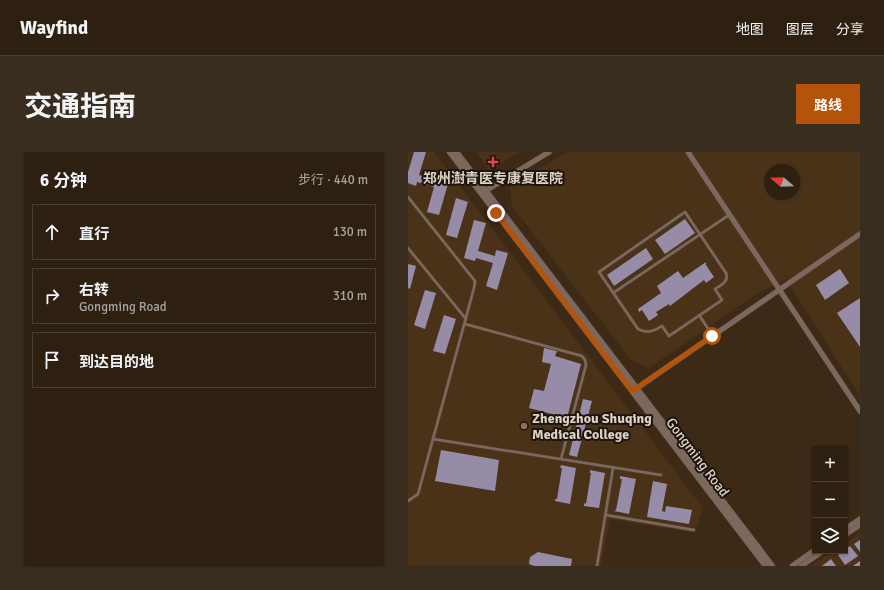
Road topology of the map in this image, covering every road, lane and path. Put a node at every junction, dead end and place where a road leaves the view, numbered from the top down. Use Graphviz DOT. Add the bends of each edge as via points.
graph roads {
  1 [pos="450,152"];
  2 [pos="456,152"];
  3 [pos="549,152"];
  4 [pos="688,152"];
  5 [pos="483,192"];
  6 [pos="408,197"];
  7 [pos="730,215"];
  8 [pos="860,234"];
  9 [pos="700,235"];
  10 [pos="408,248"];
  11 [pos="780,289"];
  12 [pos="613,293"];
  13 [pos="699,316"];
  14 [pos="466,319"];
  15 [pos="465,324"];
  16 [pos="712,336"];
  17 [pos="635,390"];
  18 [pos="860,412"];
  19 [pos="433,439"];
  20 [pos="561,460"];
  21 [pos="613,468"];
  22 [pos="661,475"];
  23 [pos="408,501"];
  24 [pos="606,515"];
  25 [pos="860,518"];
  26 [pos="860,525"];
  27 [pos="848,527"];
  28 [pos="694,530"];
  29 [pos="848,533"];
  30 [pos="812,552"];
  31 [pos="819,554"];
  32 [pos="597,566"];
  33 [pos="766,566"];
  34 [pos="772,566"];
  35 [pos="792,566"];
  36 [pos="801,566"];
  1 -- 5 [label="street, Gongming Road"];
  2 -- 5 [label="street, Gongming Road"];
  3 -- 5 [label="street"];
  4 -- 7 [label="street"];
  5 -- 17 [label="street, Gongming Road"];
  6 -- 14 [label="lane" via="475,281"];
  7 -- 9 [label="lane"];
  7 -- 11 [label="street"];
  8 -- 11 [label="street"];
  9 -- 12 [label="lane"];
  9 -- 12 [label="lane" via="685,212 599,272"];
  9 -- 13 [label="lane" via="727,277 725,282 715,289 722,300"];
  10 -- 14 [label="lane"];
  11 -- 16 [label="street"];
  11 -- 18 [label="street"];
  12 -- 13 [label="lane" via="642,331 655,330 662,326 669,336"];
  13 -- 16 [label="lane"];
  14 -- 15 [label="lane"];
  15 -- 19 [label="lane"];
  15 -- 20 [label="lane" via="584,358 586,365"];
  16 -- 17 [label="street"];
  17 -- 33 [label="street, Gongming Road"];
  17 -- 34 [label="street, Gongming Road"];
  19 -- 20 [label="lane"];
  19 -- 23 [label="lane" via="418,494"];
  20 -- 21 [label="lane"];
  21 -- 22 [label="lane"];
  21 -- 24 [label="lane"];
  24 -- 28 [label="lane"];
  24 -- 32 [label="lane"];
  25 -- 27 [label="street"];
  26 -- 29 [label="street"];
  30 -- 35 [label="street"];
  31 -- 36 [label="street"];
}
